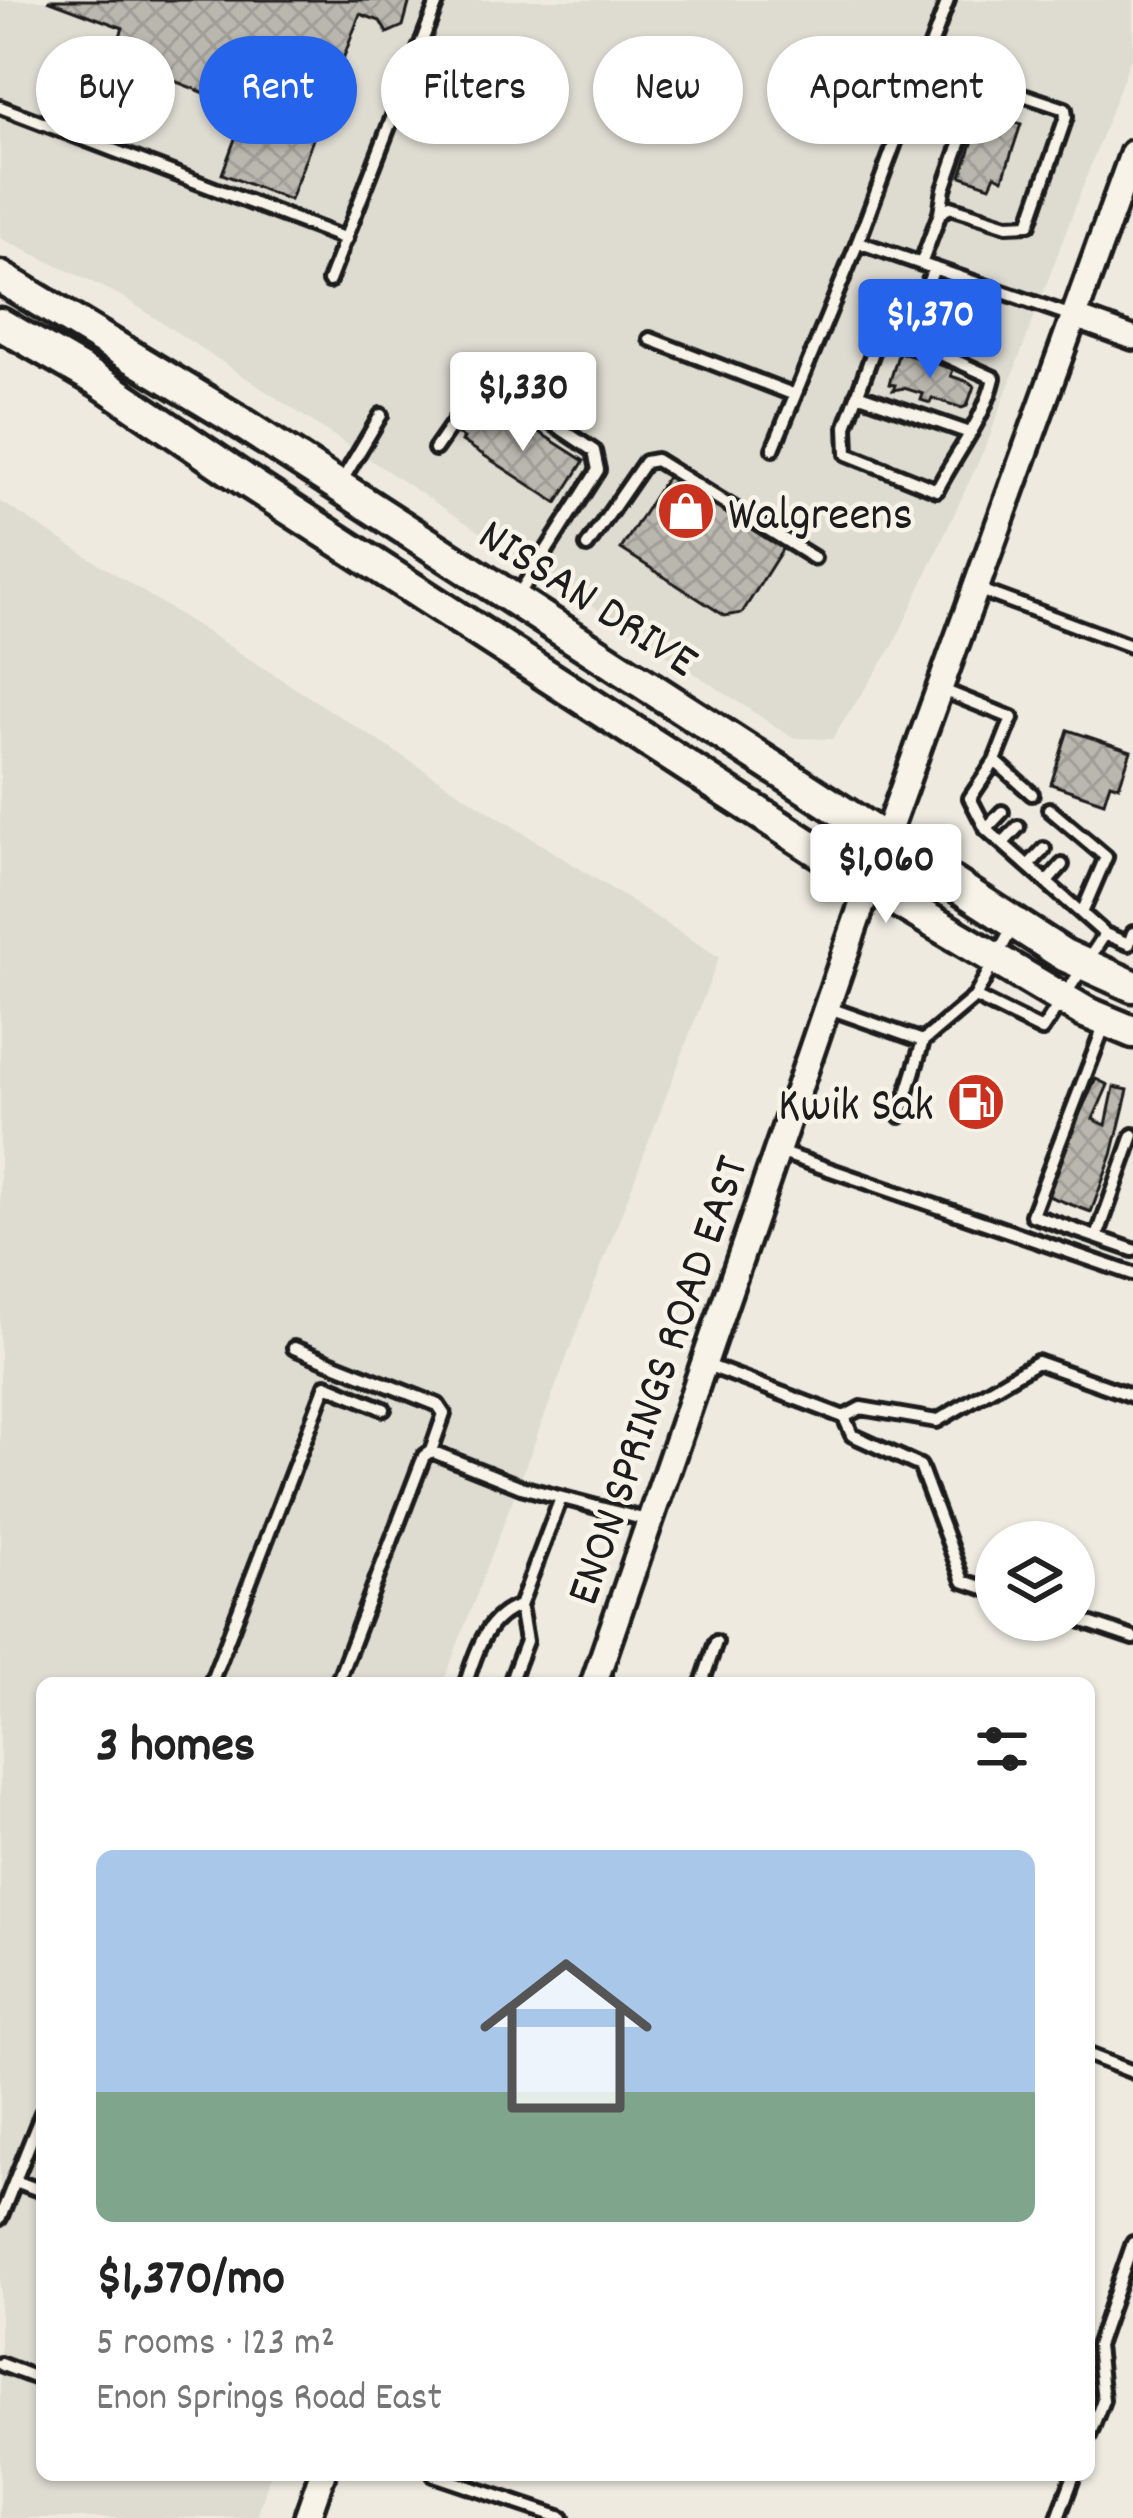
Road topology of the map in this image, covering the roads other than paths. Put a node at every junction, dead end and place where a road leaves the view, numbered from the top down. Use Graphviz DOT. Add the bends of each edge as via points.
graph roads {
  1 [pos="438,0"];
  2 [pos="948,0"];
  3 [pos="935,36"];
  4 [pos="1026,96"];
  5 [pos="0,107"];
  6 [pos="894,144"];
  7 [pos="960,144"];
  8 [pos="1133,154"];
  9 [pos="940,213"];
  10 [pos="346,239"];
  11 [pos="858,242"];
  12 [pos="927,266"];
  13 [pos="0,277"];
  14 [pos="329,281"];
  15 [pos="1076,317"];
  16 [pos="0,324"];
  17 [pos="1133,338"];
  18 [pos="650,339"];
  19 [pos="907,339"];
  20 [pos="857,394"];
  21 [pos="795,395"];
  22 [pos="381,415"];
  23 [pos="967,432"];
  24 [pos="772,448"];
  25 [pos="436,449"];
  26 [pos="339,486"];
  27 [pos="587,546"];
  28 [pos="814,558"];
  29 [pos="976,589"];
  30 [pos="515,600"];
  31 [pos="1133,647"];
  32 [pos="940,689"];
  33 [pos="995,761"];
  34 [pos="1024,792"];
  35 [pos="1049,808"];
  36 [pos="1001,812"];
  37 [pos="1018,827"];
  38 [pos="986,829"];
  39 [pos="886,840"];
  40 [pos="1004,843"];
  41 [pos="1044,849"];
  42 [pos="1028,866"];
  43 [pos="1062,866"];
  44 [pos="1047,882"];
  45 [pos="868,884"];
  46 [pos="1082,913"];
  47 [pos="1015,923"];
  48 [pos="1133,933"];
  49 [pos="1105,934"];
  50 [pos="993,958"];
  51 [pos="1084,964"];
  52 [pos="1133,986"];
  53 [pos="975,997"];
  54 [pos="1061,998"];
  55 [pos="826,1006"];
  56 [pos="1119,1027"];
  57 [pos="923,1041"];
  58 [pos="900,1115"];
  59 [pos="1133,1135"];
  60 [pos="777,1151"];
  61 [pos="1032,1215"];
  62 [pos="1022,1236"];
  63 [pos="1097,1237"];
  64 [pos="1133,1250"];
  65 [pos="1130,1273"];
  66 [pos="294,1348"];
  67 [pos="704,1364"];
  68 [pos="1133,1396"];
  69 [pos="384,1409"];
  70 [pos="844,1417"];
  71 [pos="431,1451"];
  72 [pos="561,1498"];
  73 [pos="650,1521"];
  74 [pos="975,1585"];
  75 [pos="520,1606"];
  76 [pos="1095,1625"];
  77 [pos="1133,1638"];
  78 [pos="716,1642"];
  79 [pos="213,1677"];
  80 [pos="339,1677"];
  81 [pos="468,1677"];
  82 [pos="512,1677"];
  83 [pos="596,1677"];
  84 [pos="705,1677"];
  85 [pos="1095,2057"];
  86 [pos="1133,2072"];
  87 [pos="36,2128"];
  88 [pos="15,2180"];
  89 [pos="36,2189"];
  90 [pos="0,2218"];
  91 [pos="1133,2243"];
  92 [pos="1095,2339"];
  93 [pos="1095,2356"];
  94 [pos="0,2364"];
  95 [pos="36,2378"];
  96 [pos="1095,2419"];
  97 [pos="320,2481"];
  98 [pos="452,2481"];
  99 [pos="1072,2481"];
  100 [pos="307,2518"];
  101 [pos="562,2518"];
  102 [pos="1058,2518"];
  1 -- 10 [label="lane"];
  2 -- 3 [label="lane"];
  4 -- 9 [label="lane" via="1065,109 1066,126 1029,224 950,207"];
  5 -- 10 [label="lane"];
  6 -- 11 [label="lane"];
  7 -- 9 [label="lane"];
  8 -- 15 [label="street, ENON SPRINGS ROAD EAST"];
  9 -- 12 [label="lane"];
  10 -- 14 [label="lane"];
  11 -- 12 [label="lane"];
  11 -- 21 [label="lane"];
  12 -- 15 [label="lane"];
  12 -- 19 [label="lane"];
  13 -- 26 [label="main road, NISSAN DRIVE"];
  15 -- 17 [label="street"];
  15 -- 29 [label="street, ENON SPRINGS ROAD EAST"];
  16 -- 45 [label="main road, NISSAN DRIVE"];
  18 -- 21 [label="lane"];
  19 -- 20 [label="lane" via="881,330"];
  19 -- 23 [label="lane" via="994,377 987,408"];
  20 -- 23 [label="lane"];
  20 -- 23 [label="lane" via="847,454 937,490"];
  21 -- 24 [label="lane"];
  22 -- 26 [label="lane"];
  25 -- 30 [label="lane" via="481,396 542,416 594,451 598,470"];
  26 -- 30 [label="main road, NISSAN DRIVE"];
  27 -- 28 [label="lane" via="645,462 656,460"];
  29 -- 31 [label="lane"];
  29 -- 32 [label="street, ENON SPRINGS ROAD EAST"];
  30 -- 39 [label="main road, NISSAN DRIVE"];
  32 -- 33 [label="lane" via="1012,718"];
  32 -- 39 [label="street, ENON SPRINGS ROAD EAST"];
  33 -- 34 [label="lane"];
  33 -- 38 [label="lane" via="970,798"];
  35 -- 46 [label="lane" via="1063,829 1106,857"];
  36 -- 38 [label="lane"];
  37 -- 40 [label="lane"];
  38 -- 40 [label="lane"];
  39 -- 45 [label="street, ENON SPRINGS ROAD EAST"];
  39 -- 47 [label="main road, NISSAN DRIVE"];
  40 -- 42 [label="lane"];
  41 -- 42 [label="lane"];
  42 -- 44 [label="lane"];
  43 -- 44 [label="lane"];
  44 -- 46 [label="lane"];
  45 -- 50 [label="main road, NISSAN DRIVE"];
  45 -- 55 [label="street, ENON SPRINGS ROAD EAST"];
  46 -- 49 [label="lane"];
  47 -- 50 [label="lane"];
  47 -- 51 [label="main road, NISSAN DRIVE"];
  48 -- 49 [label="lane" via="1129,944"];
  49 -- 51 [label="lane"];
  50 -- 53 [label="lane"];
  50 -- 54 [label="main road, NISSAN DRIVE"];
  51 -- 52 [label="main road, NISSAN DRIVE"];
  51 -- 54 [label="lane"];
  53 -- 54 [label="lane" via="1042,1030"];
  53 -- 57 [label="lane"];
  54 -- 56 [label="main road, NISSAN DRIVE"];
  55 -- 57 [label="lane"];
  55 -- 60 [label="street, ENON SPRINGS ROAD EAST"];
  56 -- 61 [label="lane"];
  57 -- 58 [label="lane"];
  59 -- 63 [label="lane"];
  60 -- 62 [label="lane"];
  60 -- 67 [label="street, ENON SPRINGS ROAD EAST"];
  61 -- 62 [label="lane"];
  61 -- 63 [label="lane"];
  62 -- 65 [label="lane"];
  63 -- 64 [label="lane"];
  64 -- 65 [label="lane"];
  66 -- 71 [label="lane" via="438,1405 444,1414"];
  67 -- 70 [label="lane"];
  67 -- 73 [label="street, ENON SPRINGS ROAD EAST"];
  68 -- 70 [label="lane" via="1036,1362 937,1421 861,1408"];
  69 -- 79 [label="lane" via="326,1385"];
  70 -- 74 [label="lane" via="852,1435 920,1466 963,1581"];
  71 -- 72 [label="lane"];
  71 -- 80 [label="lane"];
  72 -- 73 [label="lane"];
  72 -- 75 [label="lane"];
  73 -- 83 [label="street, ENON SPRINGS ROAD EAST"];
  75 -- 81 [label="lane" via="486,1632"];
  75 -- 82 [label="lane" via="526,1641"];
  76 -- 77 [label="lane"];
  78 -- 84 [label="lane"];
  85 -- 86 [label="lane"];
  87 -- 88 [label="lane"];
  88 -- 89 [label="lane"];
  88 -- 90 [label="lane"];
  91 -- 92 [label="lane"];
  93 -- 96 [label="lane" via="1102,2400"];
  94 -- 95 [label="lane"];
  97 -- 100 [label="street"];
  98 -- 101 [label="lane"];
  99 -- 102 [label="lane"];
}
